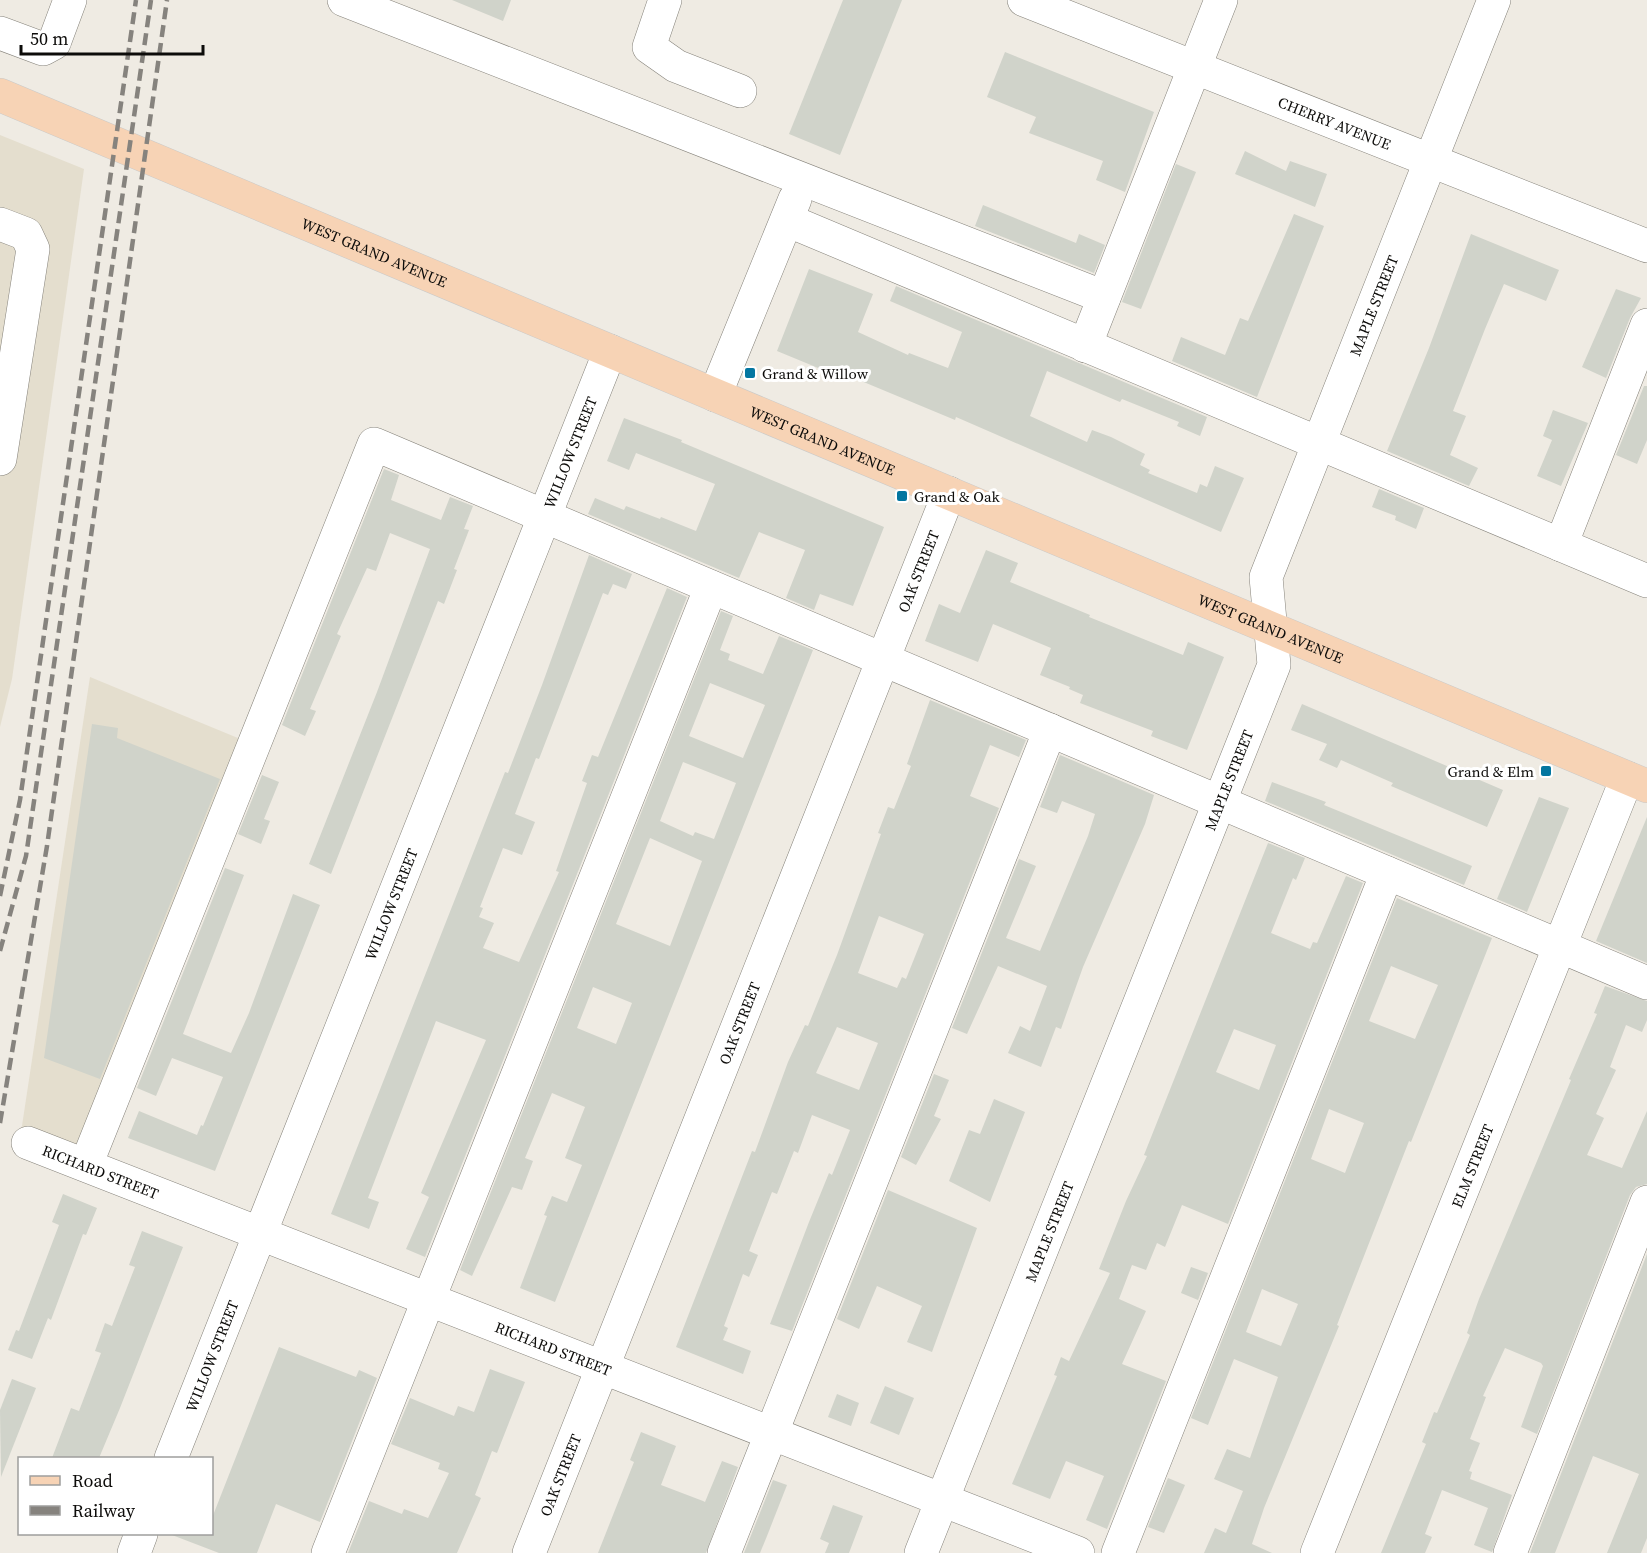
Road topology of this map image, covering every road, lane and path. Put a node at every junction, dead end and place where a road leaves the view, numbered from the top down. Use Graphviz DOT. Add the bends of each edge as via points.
graph roads {
  1 [pos="70,0"];
  2 [pos="344,0"];
  3 [pos="665,0"];
  4 [pos="1024,0"];
  5 [pos="1221,0"];
  6 [pos="1494,0"];
  7 [pos="0,33"];
  8 [pos="1195,68"];
  9 [pos="740,91"];
  10 [pos="0,95"];
  11 [pos="1431,160"];
  12 [pos="803,180"];
  13 [pos="787,220"];
  14 [pos="0,224"];
  15 [pos="1647,246"];
  16 [pos="1104,297"];
  17 [pos="1647,325"];
  18 [pos="1085,346"];
  19 [pos="610,351"];
  20 [pos="715,395"];
  21 [pos="1318,445"];
  22 [pos="0,459"];
  23 [pos="949,493"];
  24 [pos="544,516"];
  25 [pos="1561,545"];
  26 [pos="1647,581"];
  27 [pos="711,587"];
  28 [pos="1269,627"];
  29 [pos="883,659"];
  30 [pos="1050,730"];
  31 [pos="1637,782"];
  32 [pos="1220,802"];
  33 [pos="1387,873"];
  34 [pos="1560,947"];
  35 [pos="1647,983"];
  36 [pos="28,1143"];
  37 [pos="86,1165"];
  38 [pos="1647,1202"];
  39 [pos="259,1233"];
  40 [pos="428,1299"];
  41 [pos="603,1367"];
  42 [pos="771,1433"];
  43 [pos="171,1457"];
  44 [pos="942,1500"];
  45 [pos="140,1535"];
  46 [pos="134,1553"];
  47 [pos="328,1553"];
  48 [pos="529,1553"];
  49 [pos="724,1553"];
  50 [pos="921,1553"];
  51 [pos="1078,1553"];
  52 [pos="1118,1553"];
  53 [pos="1317,1553"];
  54 [pos="1510,1553"];
  1 -- 7 [label="street" via="54,43 43,49"];
  2 -- 12 [label="street"];
  3 -- 9 [label="street" via="649,47 676,66"];
  4 -- 8 [label="street, CHERRY AVENUE"];
  5 -- 8 [label="street"];
  6 -- 11 [label="street, MAPLE STREET"];
  8 -- 11 [label="street, CHERRY AVENUE"];
  8 -- 16 [label="street"];
  10 -- 19 [label="main road, WEST GRAND AVENUE"];
  11 -- 15 [label="street, CHERRY AVENUE"];
  11 -- 21 [label="street, MAPLE STREET"];
  12 -- 13 [label="street"];
  12 -- 16 [label="street"];
  13 -- 18 [label="street"];
  13 -- 20 [label="street"];
  14 -- 22 [label="street" via="26,234 33,249"];
  16 -- 18 [label="street"];
  17 -- 25 [label="street"];
  18 -- 21 [label="street"];
  19 -- 20 [label="main road, WEST GRAND AVENUE"];
  19 -- 24 [label="street, WILLOW STREET"];
  20 -- 23 [label="main road, WEST GRAND AVENUE"];
  21 -- 25 [label="street"];
  21 -- 28 [label="street, MAPLE STREET" via="1266,577"];
  23 -- 28 [label="main road, WEST GRAND AVENUE"];
  23 -- 29 [label="street, OAK STREET"];
  24 -- 27 [label="street"];
  24 -- 37 [label="street" via="374,444"];
  24 -- 39 [label="street, WILLOW STREET"];
  25 -- 26 [label="street"];
  27 -- 29 [label="street"];
  27 -- 40 [label="street"];
  28 -- 31 [label="main road, WEST GRAND AVENUE"];
  28 -- 32 [label="street, MAPLE STREET" via="1274,665"];
  29 -- 30 [label="street"];
  29 -- 41 [label="street, OAK STREET"];
  30 -- 32 [label="street"];
  30 -- 42 [label="street"];
  31 -- 34 [label="street, ELM STREET"];
  32 -- 33 [label="street"];
  32 -- 44 [label="street, MAPLE STREET"];
  33 -- 34 [label="street"];
  33 -- 52 [label="street"];
  34 -- 35 [label="street"];
  34 -- 53 [label="street, ELM STREET"];
  36 -- 37 [label="street, RICHARD STREET"];
  37 -- 39 [label="street, RICHARD STREET"];
  38 -- 54 [label="street"];
  39 -- 40 [label="street, RICHARD STREET"];
  39 -- 43 [label="street, WILLOW STREET"];
  40 -- 41 [label="street, RICHARD STREET"];
  40 -- 47 [label="street"];
  41 -- 42 [label="street, RICHARD STREET"];
  41 -- 48 [label="street, OAK STREET"];
  42 -- 44 [label="street, RICHARD STREET"];
  42 -- 49 [label="street"];
  44 -- 50 [label="street, MAPLE STREET"];
  44 -- 51 [label="street, RICHARD STREET"];
  45 -- 46 [label="street"];
}
